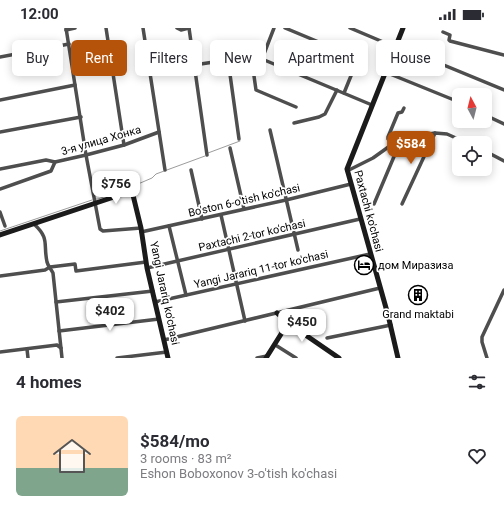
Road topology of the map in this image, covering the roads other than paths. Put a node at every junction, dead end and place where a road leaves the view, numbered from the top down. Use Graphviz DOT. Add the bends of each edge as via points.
graph roads {
  1 [pos="75,28"];
  2 [pos="106,28"];
  3 [pos="144,28"];
  4 [pos="177,28"];
  5 [pos="189,28"];
  6 [pos="274,28"];
  7 [pos="285,28"];
  8 [pos="350,28"];
  9 [pos="403,28"];
  10 [pos="66,29"];
  11 [pos="443,32"];
  12 [pos="191,40"];
  13 [pos="378,40"];
  14 [pos="398,40"];
  15 [pos="69,44"];
  16 [pos="266,49"];
  17 [pos="504,55"];
  18 [pos="0,57"];
  19 [pos="266,61"];
  20 [pos="445,66"];
  21 [pos="196,76"];
  22 [pos="230,76"];
  23 [pos="254,76"];
  24 [pos="384,76"];
  25 [pos="396,76"];
  26 [pos="75,85"];
  27 [pos="337,90"];
  28 [pos="504,90"];
  29 [pos="344,93"];
  30 [pos="452,99"];
  31 [pos="0,100"];
  32 [pos="372,105"];
  33 [pos="296,107"];
  34 [pos="404,108"];
  35 [pos="81,117"];
  36 [pos="492,118"];
  37 [pos="294,123"];
  38 [pos="504,124"];
  39 [pos="270,130"];
  40 [pos="0,132"];
  41 [pos="159,132"];
  42 [pos="435,133"];
  43 [pos="452,136"];
  44 [pos="239,139"];
  45 [pos="401,140"];
  46 [pos="394,143"];
  47 [pos="124,145"];
  48 [pos="230,148"];
  49 [pos="492,154"];
  50 [pos="86,155"];
  51 [pos="207,155"];
  52 [pos="504,160"];
  53 [pos="55,162"];
  54 [pos="0,169"];
  55 [pos="165,170"];
  56 [pos="191,170"];
  57 [pos="347,171"];
  58 [pos="350,184"];
  59 [pos="0,189"];
  60 [pos="286,200"];
  61 [pos="95,203"];
  62 [pos="374,204"];
  63 [pos="402,204"];
  64 [pos="244,209"];
  65 [pos="0,212"];
  66 [pos="221,214"];
  67 [pos="202,219"];
  68 [pos="360,219"];
  69 [pos="34,224"];
  70 [pos="5,226"];
  71 [pos="169,226"];
  72 [pos="141,230"];
  73 [pos="0,235"];
  74 [pos="294,235"];
  75 [pos="230,250"];
  76 [pos="298,250"];
  77 [pos="370,254"];
  78 [pos="178,261"];
  79 [pos="147,265"];
  80 [pos="50,267"];
  81 [pos="0,276"];
  82 [pos="237,284"];
  83 [pos="380,288"];
  84 [pos="504,290"];
  85 [pos="153,291"];
  86 [pos="186,295"];
  87 [pos="56,302"];
  88 [pos="155,302"];
  89 [pos="277,313"];
  90 [pos="159,318"];
  91 [pos="245,321"];
  92 [pos="288,323"];
  93 [pos="391,325"];
  94 [pos="59,331"];
  95 [pos="326,338"];
  96 [pos="164,340"];
  97 [pos="277,346"];
  98 [pos="61,348"];
  99 [pos="26,349"];
  100 [pos="0,352"];
  101 [pos="167,352"];
  102 [pos="266,357"];
  103 [pos="28,358"];
  104 [pos="62,358"];
  105 [pos="117,358"];
  106 [pos="168,358"];
  107 [pos="257,358"];
  108 [pos="296,358"];
  109 [pos="339,358"];
  110 [pos="398,358"];
  111 [pos="487,358"];
  1 -- 10 [label="street"];
  2 -- 47 [label="street"];
  3 -- 41 [label="street"];
  4 -- 5 [label="street"];
  5 -- 12 [label="street"];
  6 -- 16 [label="street"];
  7 -- 29 [label="street" via="357,58"];
  8 -- 13 [label="street"];
  9 -- 14 [label="street, Paxtachi ko'chasi"];
  10 -- 15 [label="street"];
  11 -- 17 [label="street" via="450,35 450,41"];
  15 -- 18 [label="street"];
  15 -- 26 [label="street"];
  19 -- 27 [label="street"];
  20 -- 28 [label="street"];
  21 -- 51 [label="street"];
  22 -- 44 [label="street"];
  23 -- 33 [label="street" via="256,90"];
  24 -- 32 [label="street, Paxtachi ko'chasi"];
  25 -- 30 [label="street"];
  26 -- 31 [label="street"];
  26 -- 35 [label="street"];
  27 -- 29 [label="street"];
  27 -- 37 [label="street" via="325,114"];
  29 -- 32 [label="street"];
  32 -- 57 [label="street, Paxtachi ko'chasi"];
  34 -- 46 [label="street" via="398,113 388,137"];
  35 -- 40 [label="street"];
  35 -- 50 [label="street"];
  36 -- 38 [label="street"];
  39 -- 60 [label="street"];
  41 -- 47 [label="street, 3-я улица Хонка"];
  41 -- 55 [label="street"];
  42 -- 43 [label="street"];
  42 -- 45 [label="street"];
  42 -- 63 [label="street"];
  45 -- 46 [label="street"];
  45 -- 62 [label="street"];
  46 -- 57 [label="street" via="373,158"];
  47 -- 50 [label="street, 3-я улица Хонка"];
  48 -- 64 [label="street"];
  49 -- 52 [label="street"];
  50 -- 53 [label="street, 3-я улица Хонка"];
  50 -- 61 [label="street"];
  53 -- 54 [label="street, 3-я улица Хонка" via="46,160"];
  53 -- 59 [label="street" via="51,171"];
  56 -- 67 [label="street"];
  57 -- 58 [label="street, Paxtachi ko'chasi"];
  58 -- 60 [label="street, Bo'ston 6-o'tish ko'chasi"];
  58 -- 68 [label="street, Paxtachi ko'chasi"];
  60 -- 64 [label="street, Bo'ston 6-o'tish ko'chasi"];
  60 -- 74 [label="street"];
  61 -- 69 [label="street"];
  61 -- 72 [label="street, Bo'ston 6-o'tish ko'chasi" via="100,229 103,231"];
  61 -- 72 [label="street, Yangi Jarariq ko'chasi" via="132,191"];
  64 -- 66 [label="street, Bo'ston 6-o'tish ko'chasi"];
  65 -- 70 [label="street"];
  66 -- 67 [label="street, Bo'ston 6-o'tish ko'chasi"];
  66 -- 75 [label="street"];
  67 -- 71 [label="street, Bo'ston 6-o'tish ko'chasi"];
  68 -- 74 [label="street, Paxtachi 2-tor ko'chasi"];
  68 -- 77 [label="street, Paxtachi ko'chasi"];
  69 -- 73 [label="street"];
  69 -- 80 [label="street" via="43,233"];
  71 -- 72 [label="street, Bo'ston 6-o'tish ko'chasi"];
  71 -- 78 [label="street"];
  72 -- 79 [label="street, Yangi Jarariq ko'chasi"];
  74 -- 75 [label="street, Paxtachi 2-tor ko'chasi"];
  74 -- 76 [label="street"];
  75 -- 78 [label="street, Paxtachi 2-tor ko'chasi"];
  75 -- 82 [label="street"];
  77 -- 82 [label="street, Yangi Jarariq 11-tor ko'chasi"];
  77 -- 83 [label="street, Paxtachi ko'chasi"];
  78 -- 79 [label="street, Paxtachi 2-tor ko'chasi"];
  78 -- 86 [label="street"];
  79 -- 80 [label="street, Paxtachi 2-tor ko'chasi" via="76,271 75,264"];
  79 -- 85 [label="street, Yangi Jarariq ko'chasi"];
  80 -- 81 [label="street" via="45,270"];
  80 -- 87 [label="street"];
  82 -- 86 [label="street, Yangi Jarariq 11-tor ko'chasi"];
  82 -- 91 [label="street"];
  83 -- 89 [label="street"];
  83 -- 93 [label="street, Paxtachi ko'chasi"];
  84 -- 111 [label="street" via="482,337"];
  85 -- 87 [label="street"];
  85 -- 88 [label="street, Yangi Jarariq ko'chasi"];
  86 -- 88 [label="street, Yangi Jarariq 11-tor ko'chasi"];
  87 -- 94 [label="street"];
  88 -- 90 [label="street, Yangi Jarariq ko'chasi"];
  89 -- 91 [label="street"];
  89 -- 92 [label="street"];
  90 -- 94 [label="street"];
  90 -- 96 [label="street, Yangi Jarariq ko'chasi"];
  91 -- 96 [label="street"];
  92 -- 102 [label="street"];
  92 -- 109 [label="street"];
  93 -- 95 [label="street"];
  93 -- 110 [label="street, Paxtachi ko'chasi"];
  94 -- 98 [label="street"];
  96 -- 101 [label="street, Yangi Jarariq ko'chasi"];
  97 -- 108 [label="street"];
  98 -- 99 [label="street" via="57,345"];
  98 -- 104 [label="street"];
  99 -- 100 [label="street"];
  99 -- 103 [label="street"];
  101 -- 105 [label="street"];
  101 -- 106 [label="street, Yangi Jarariq ko'chasi"];
  102 -- 107 [label="street"];
}
